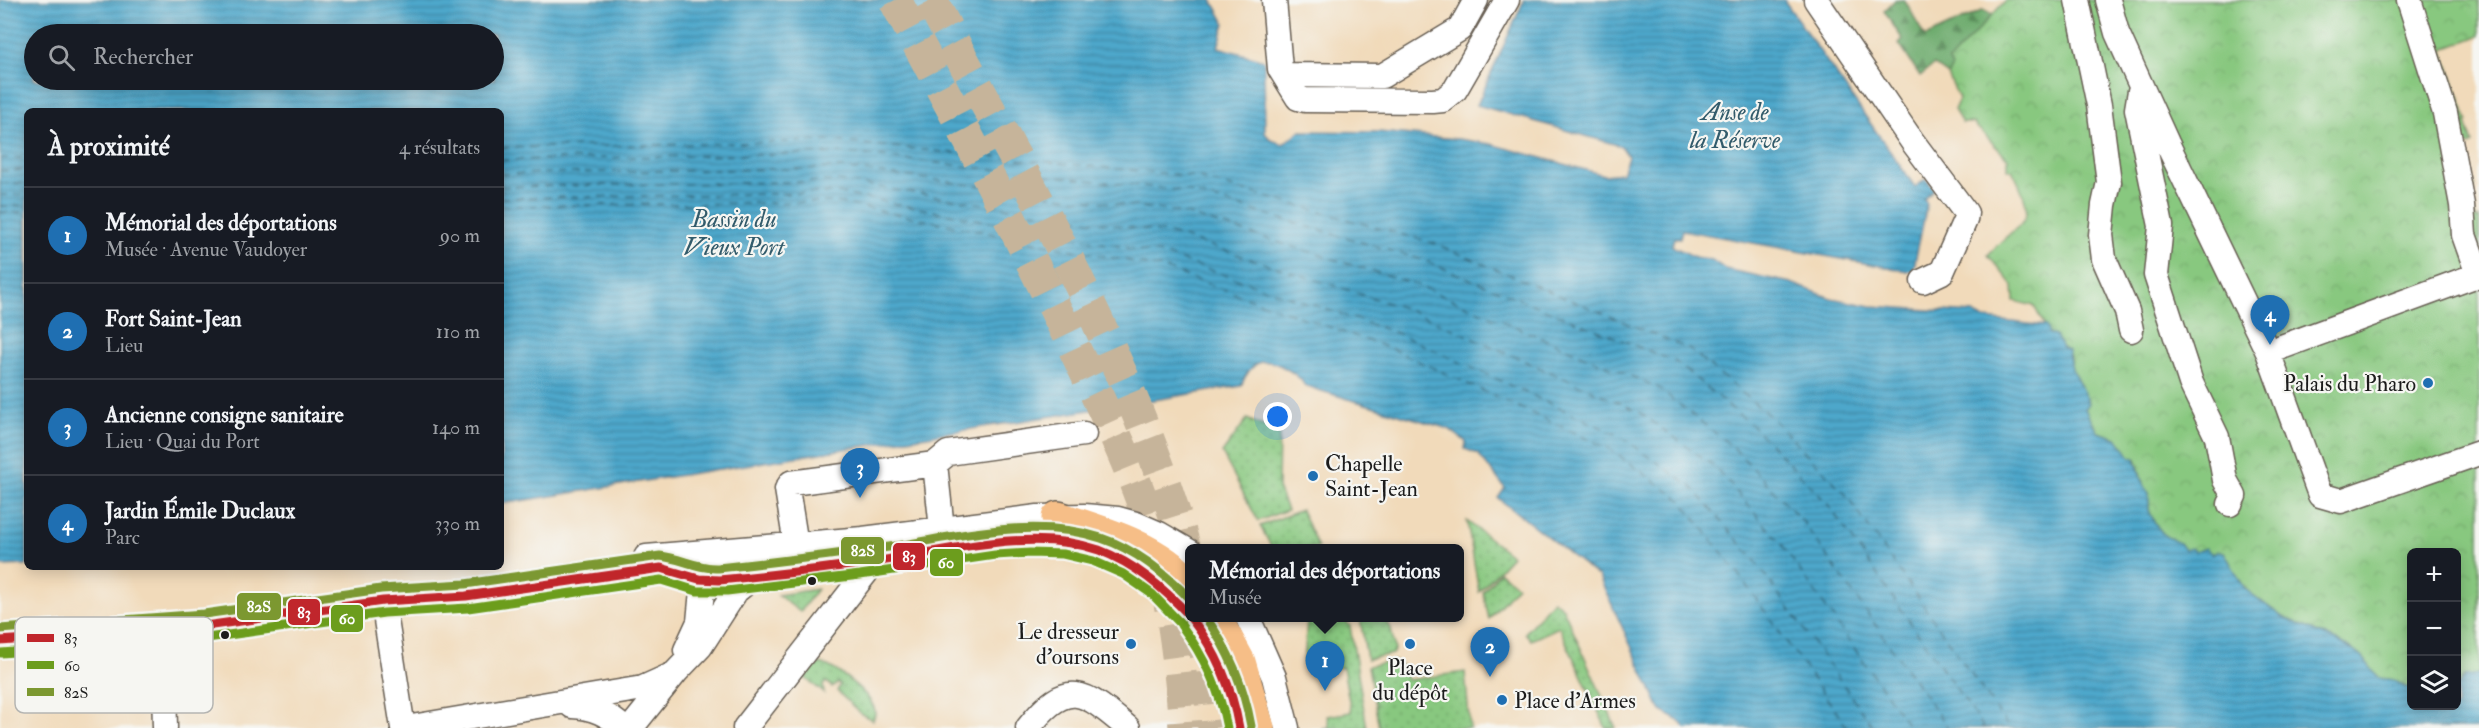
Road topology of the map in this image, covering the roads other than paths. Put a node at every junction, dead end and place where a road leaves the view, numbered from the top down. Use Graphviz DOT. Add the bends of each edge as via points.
graph roads {
  1 [pos="1274,0"];
  2 [pos="1476,0"];
  3 [pos="1507,0"];
  4 [pos="1816,0"];
  5 [pos="2077,0"];
  6 [pos="2108,0"];
  7 [pos="2409,0"];
  8 [pos="1284,75"];
  9 [pos="2141,86"];
  10 [pos="2471,236"];
  11 [pos="2478,276"];
  12 [pos="1923,281"];
  13 [pos="2131,330"];
  14 [pos="2268,352"];
  15 [pos="1084,434"];
  16 [pos="2479,453"];
  17 [pos="935,464"];
  18 [pos="2230,504"];
  19 [pos="1058,518"];
  20 [pos="942,529"];
  21 [pos="796,545"];
  22 [pos="1185,549"];
  23 [pos="725,551"];
  24 [pos="875,561"];
  25 [pos="756,575"];
  26 [pos="703,580"];
  27 [pos="1185,581"];
  28 [pos="383,600"];
  29 [pos="1185,611"];
  30 [pos="1194,622"];
  31 [pos="1217,622"];
  32 [pos="1250,622"];
  33 [pos="213,625"];
  34 [pos="15,640"];
  35 [pos="0,641"];
  36 [pos="675,673"];
  37 [pos="555,704"];
  38 [pos="165,713"];
  39 [pos="506,720"];
  40 [pos="1034,720"];
  41 [pos="754,725"];
  42 [pos="165,728"];
  43 [pos="405,728"];
  44 [pos="623,728"];
  45 [pos="631,728"];
  46 [pos="1128,728"];
  47 [pos="1239,728"];
  48 [pos="1258,728"];
  49 [pos="1287,728"];
  1 -- 8 [label="street" via="1278,59"];
  2 -- 8 [label="street" via="1460,29 1383,76"];
  3 -- 8 [label="street" via="1461,83 1443,100 1305,100 1296,96"];
  4 -- 12 [label="street" via="1966,213 1942,272"];
  5 -- 13 [label="street" via="2099,105 2109,182 2101,235 2104,259 2127,311"];
  6 -- 9 [label="street"];
  7 -- 10 [label="street" via="2445,113"];
  9 -- 14 [label="street"];
  9 -- 18 [label="street" via="2137,109 2161,226 2156,275 2191,382 2217,437 2225,480 2234,496"];
  10 -- 11 [label="street"];
  11 -- 14 [label="street"];
  14 -- 16 [label="street" via="2320,495 2341,501"];
  15 -- 17 [label="street" via="948,453"];
  17 -- 20 [label="street"];
  17 -- 21 [label="street" via="791,483 787,489"];
  19 -- 20 [label="street"];
  19 -- 22 [label="street" via="1118,519 1159,534"];
  19 -- 27 [label="highway" via="1150,553"];
  20 -- 21 [label="street"];
  21 -- 23 [label="street"];
  23 -- 26 [label="street" via="709,563"];
  23 -- 28 [label="street" via="659,555 460,580"];
  24 -- 25 [label="street"];
  24 -- 29 [label="street" via="1017,540 1080,544 1131,562"];
  24 -- 41 [label="street"];
  25 -- 26 [label="street"];
  25 -- 36 [label="street" via="736,591 710,635"];
  26 -- 28 [label="street" via="679,570 661,568 466,596"];
  26 -- 36 [label="street" via="699,622"];
  28 -- 33 [label="street"];
  28 -- 43 [label="street"];
  30 -- 47 [label="street" via="1221,670"];
  31 -- 48 [label="highway" via="1239,662"];
  32 -- 49 [label="street" via="1274,677"];
  34 -- 35 [label="street"];
  36 -- 37 [label="street" via="643,688"];
  36 -- 45 [label="street"];
  37 -- 39 [label="street"];
  37 -- 44 [label="street" via="594,709"];
  38 -- 42 [label="street"];
  39 -- 43 [label="street"];
  40 -- 46 [label="street" via="1062,696 1087,697"];
}
